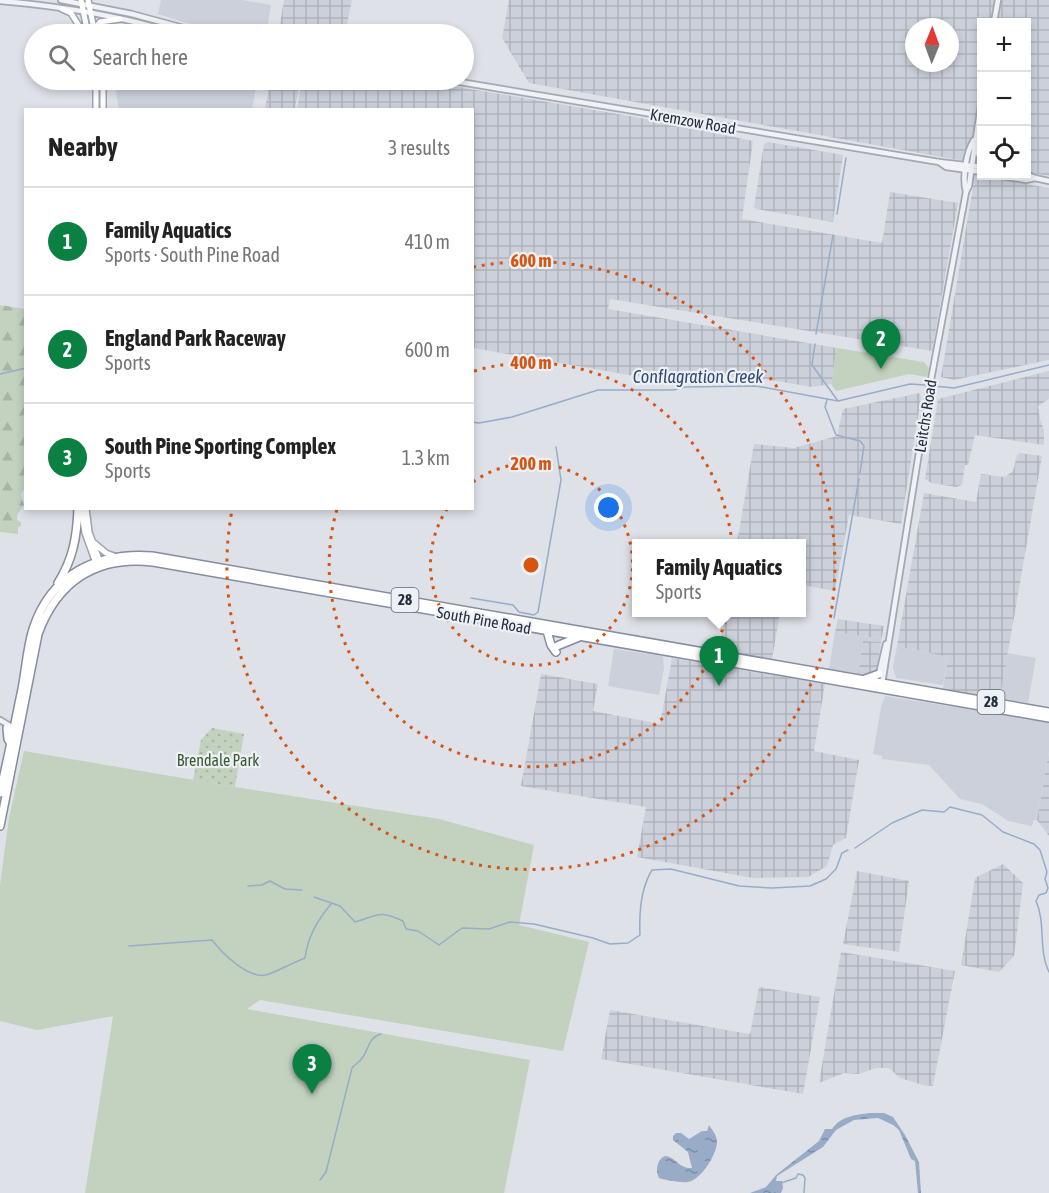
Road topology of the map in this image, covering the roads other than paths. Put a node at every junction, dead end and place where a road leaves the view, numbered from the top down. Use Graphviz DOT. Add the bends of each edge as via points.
graph roads {
  1 [pos="61,0"];
  2 [pos="998,0"];
  3 [pos="0,1"];
  4 [pos="85,2"];
  5 [pos="62,9"];
  6 [pos="87,12"];
  7 [pos="995,18"];
  8 [pos="120,19"];
  9 [pos="81,24"];
  10 [pos="89,24"];
  11 [pos="98,24"];
  12 [pos="144,24"];
  13 [pos="169,24"];
  14 [pos="474,84"];
  15 [pos="96,90"];
  16 [pos="103,90"];
  17 [pos="96,108"];
  18 [pos="103,108"];
  19 [pos="977,122"];
  20 [pos="974,140"];
  21 [pos="975,146"];
  22 [pos="977,152"];
  23 [pos="977,165"];
  24 [pos="969,168"];
  25 [pos="977,171"];
  26 [pos="1031,176"];
  27 [pos="1035,178"];
  28 [pos="1031,179"];
  29 [pos="1049,181"];
  30 [pos="79,510"];
  31 [pos="79,510"];
  32 [pos="86,510"];
  33 [pos="92,541"];
  34 [pos="114,556"];
  35 [pos="98,564"];
  36 [pos="52,593"];
  37 [pos="547,631"];
  38 [pos="579,637"];
  39 [pos="887,641"];
  40 [pos="717,658"];
  41 [pos="782,669"];
  42 [pos="879,674"];
  43 [pos="862,680"];
  44 [pos="879,686"];
  45 [pos="1049,712"];
  46 [pos="1049,718"];
  47 [pos="8,726"];
  48 [pos="0,793"];
  49 [pos="0,826"];
  1 -- 4 [label="street"];
  2 -- 7 [label="street"];
  3 -- 5 [label="street"];
  4 -- 6 [label="main road"];
  4 -- 13 [label="street"];
  5 -- 6 [label="street"];
  5 -- 9 [label="main road"];
  6 -- 8 [label="street"];
  6 -- 10 [label="main road"];
  8 -- 11 [label="main road"];
  8 -- 12 [label="street"];
  14 -- 24 [label="street, Kremzow Road"];
  15 -- 17 [label="main road"];
  16 -- 18 [label="main road"];
  19 -- 20 [label="street, Leitchs Road"];
  20 -- 21 [label="street, Leitchs Road"];
  20 -- 24 [label="street, Leitchs Road"];
  21 -- 22 [label="street"];
  21 -- 24 [label="street, Leitchs Road"];
  23 -- 24 [label="street, Kremzow Road"];
  24 -- 25 [label="street, Kremzow Road"];
  24 -- 39 [label="street, Leitchs Road" via="969,186 928,396"];
  26 -- 27 [label="street"];
  27 -- 28 [label="street"];
  27 -- 29 [label="street"];
  30 -- 35 [label="main road"];
  31 -- 36 [label="highway" via="74,549"];
  32 -- 33 [label="main road"];
  33 -- 34 [label="main road"];
  33 -- 35 [label="main road"];
  34 -- 35 [label="highway, South Pine Road / 28"];
  34 -- 40 [label="highway, South Pine Road / 28" via="152,556"];
  35 -- 36 [label="highway, South Pine Road / 28" via="75,573"];
  35 -- 37 [label="highway, South Pine Road / 28" via="153,562"];
  35 -- 47 [label="highway, South Pine Road / 28" via="66,587 45,616"];
  36 -- 47 [label="highway, South Pine Road / 28" via="32,635"];
  37 -- 38 [label="highway, South Pine Road / 28"];
  37 -- 38 [label="highway" via="551,645 557,649"];
  38 -- 40 [label="highway, South Pine Road / 28"];
  39 -- 42 [label="street, Leitchs Road"];
  39 -- 44 [label="street, Leitchs Road"];
  40 -- 41 [label="highway, South Pine Road / 28"];
  41 -- 43 [label="highway, South Pine Road / 28"];
  41 -- 44 [label="highway, South Pine Road / 28"];
  42 -- 43 [label="highway"];
  42 -- 44 [label="street, Leitchs Road"];
  43 -- 44 [label="highway, South Pine Road / 28"];
  44 -- 45 [label="highway, South Pine Road / 28"];
  44 -- 46 [label="highway, South Pine Road / 28"];
  47 -- 48 [label="highway" via="11,744"];
  47 -- 49 [label="highway, South Pine Road / 28"];
}
